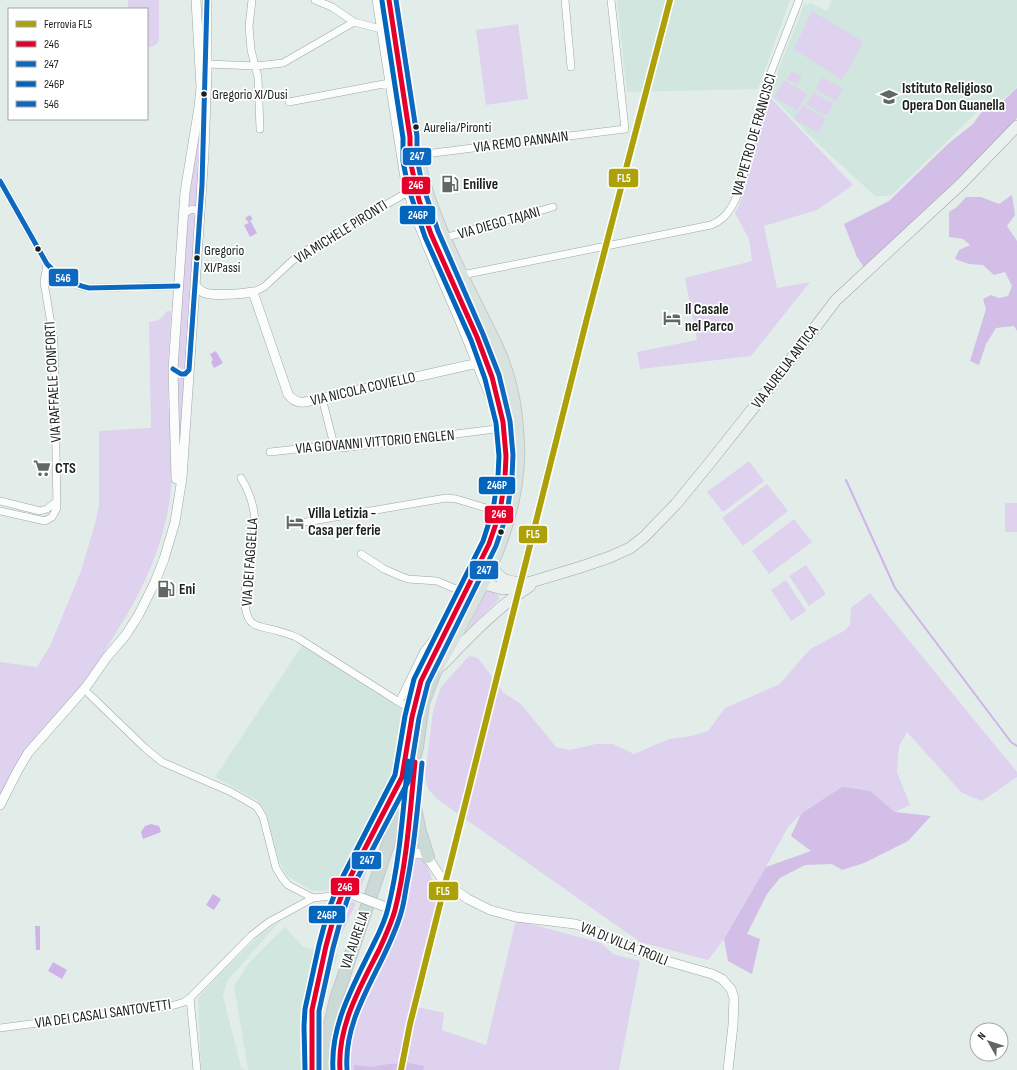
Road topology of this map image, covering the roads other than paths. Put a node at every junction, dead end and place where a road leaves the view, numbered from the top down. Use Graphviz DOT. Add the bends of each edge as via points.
graph roads {
  1 [pos="196,0"];
  2 [pos="207,0"];
  3 [pos="252,0"];
  4 [pos="315,0"];
  5 [pos="376,0"];
  6 [pos="389,0"];
  7 [pos="565,0"];
  8 [pos="611,0"];
  9 [pos="799,0"];
  10 [pos="354,22"];
  11 [pos="381,29"];
  12 [pos="207,64"];
  13 [pos="256,66"];
  14 [pos="571,67"];
  15 [pos="400,70"];
  16 [pos="389,83"];
  17 [pos="289,102"];
  18 [pos="1017,126"];
  19 [pos="260,129"];
  20 [pos="410,137"];
  21 [pos="417,155"];
  22 [pos="0,181"];
  23 [pos="408,192"];
  24 [pos="554,207"];
  25 [pos="183,214"];
  26 [pos="200,214"];
  27 [pos="432,234"];
  28 [pos="444,238"];
  29 [pos="430,252"];
  30 [pos="47,264"];
  31 [pos="462,275"];
  32 [pos="195,284"];
  33 [pos="178,286"];
  34 [pos="253,292"];
  35 [pos="210,294"];
  36 [pos="194,304"];
  37 [pos="489,331"];
  38 [pos="468,340"];
  39 [pos="481,348"];
  40 [pos="481,363"];
  41 [pos="173,369"];
  42 [pos="189,370"];
  43 [pos="322,398"];
  44 [pos="503,425"];
  45 [pos="518,440"];
  46 [pos="334,445"];
  47 [pos="270,452"];
  48 [pos="241,478"];
  49 [pos="0,501"];
  50 [pos="57,501"];
  51 [pos="0,511"];
  52 [pos="500,512"];
  53 [pos="306,522"];
  54 [pos="361,554"];
  55 [pos="492,563"];
  56 [pos="539,580"];
  57 [pos="477,581"];
  58 [pos="502,589"];
  59 [pos="465,593"];
  60 [pos="451,619"];
  61 [pos="486,619"];
  62 [pos="107,656"];
  63 [pos="434,674"];
  64 [pos="89,694"];
  65 [pos="399,702"];
  66 [pos="413,711"];
  67 [pos="416,747"];
  68 [pos="402,777"];
  69 [pos="412,790"];
  70 [pos="0,806"];
  71 [pos="405,857"];
  72 [pos="428,857"];
  73 [pos="346,894"];
  74 [pos="312,898"];
  75 [pos="395,910"];
  76 [pos="190,998"];
  77 [pos="0,1028"];
  78 [pos="197,1070"];
  79 [pos="312,1070"];
  80 [pos="319,1070"];
  81 [pos="328,1070"];
  82 [pos="340,1070"];
  83 [pos="728,1070"];
  1 -- 25 [label="street" via="200,91"];
  2 -- 12 [label="street"];
  3 -- 13 [label="street" via="249,26 251,50"];
  4 -- 10 [label="street" via="332,7"];
  5 -- 11 [label="street, VIA AURELIA"];
  6 -- 15 [label="main road, VIA AURELIA"];
  7 -- 14 [label="street"];
  8 -- 21 [label="street, VIA REMO PANNAIN" via="625,129"];
  9 -- 31 [label="street, VIA PIETRO DE FRANCISCI" via="766,85 741,185 731,209 722,219 711,225"];
  10 -- 11 [label="street"];
  10 -- 13 [label="street" via="287,62"];
  11 -- 16 [label="street, VIA AURELIA"];
  12 -- 13 [label="street"];
  12 -- 26 [label="street"];
  13 -- 19 [label="street"];
  15 -- 16 [label="street"];
  15 -- 20 [label="main road, VIA AURELIA"];
  16 -- 17 [label="street"];
  16 -- 23 [label="street, VIA AURELIA"];
  18 -- 56 [label="main road, VIA AURELIA ANTICA" via="960,185 836,300 708,465 644,538 618,554"];
  20 -- 21 [label="main road, VIA AURELIA"];
  20 -- 27 [label="main road, VIA AURELIA" via="410,160 415,185"];
  21 -- 28 [label="main road, VIA AURELIA" via="427,197"];
  22 -- 30 [label="street"];
  23 -- 29 [label="street, VIA AURELIA" via="415,217"];
  23 -- 34 [label="street, VIA MICHELE PIRONTI" via="306,250 264,287"];
  24 -- 28 [label="street, VIA DIEGO TAJANI"];
  25 -- 26 [label="street" via="192,209"];
  25 -- 33 [label="street"];
  26 -- 32 [label="street"];
  27 -- 29 [label="street"];
  27 -- 39 [label="main road, VIA AURELIA"];
  28 -- 31 [label="main road, VIA AURELIA"];
  29 -- 38 [label="street, VIA AURELIA"];
  30 -- 33 [label="street" via="68,281 89,288"];
  30 -- 50 [label="street, VIA RAFFAELE CONFORTI" via="44,282 54,342"];
  31 -- 37 [label="main road, VIA AURELIA"];
  32 -- 35 [label="street" via="200,290"];
  32 -- 36 [label="street"];
  33 -- 41 [label="street"];
  34 -- 35 [label="street, VIA MICHELE PIRONTI"];
  34 -- 43 [label="street, VIA NICOLA COVIELLO" via="288,394 293,400 300,402"];
  35 -- 36 [label="street"];
  36 -- 42 [label="street"];
  37 -- 39 [label="street" via="488,342"];
  37 -- 45 [label="main road, VIA AURELIA" via="508,375"];
  38 -- 39 [label="street" via="475,348"];
  38 -- 40 [label="street, VIA AURELIA"];
  39 -- 40 [label="main road, VIA AURELIA"];
  40 -- 43 [label="street, VIA NICOLA COVIELLO"];
  40 -- 44 [label="main road, VIA AURELIA" via="492,376"];
  40 -- 45 [label="street" via="494,365 498,371"];
  41 -- 42 [label="street" via="182,375"];
  41 -- 62 [label="street" via="176,469 173,502 160,552 149,580"];
  42 -- 62 [label="street" via="181,486 171,536 159,572 140,611 121,641"];
  43 -- 46 [label="street"];
  44 -- 46 [label="street, VIA GIOVANNI VITTORIO ENGLEN" via="342,448"];
  44 -- 52 [label="main road, VIA AURELIA" via="506,467"];
  45 -- 55 [label="main road, VIA AURELIA" via="518,465 512,505"];
  46 -- 47 [label="street, VIA GIOVANNI VITTORIO ENGLEN"];
  48 -- 65 [label="street, VIA DEI FAGGELLA" via="251,498 255,519 244,598 250,620 257,625 298,638"];
  49 -- 50 [label="street" via="38,511 47,509"];
  50 -- 51 [label="street, VIA RAFFAELE CONFORTI" via="54,514 45,521"];
  52 -- 53 [label="street" via="446,498"];
  52 -- 57 [label="main road, VIA AURELIA"];
  54 -- 59 [label="street" via="384,569 408,579 437,581"];
  55 -- 56 [label="main road" via="498,575 507,581"];
  55 -- 57 [label="main road, VIA AURELIA"];
  56 -- 58 [label="main road"];
  56 -- 61 [label="main road"];
  57 -- 58 [label="main road"];
  57 -- 59 [label="main road, VIA AURELIA"];
  57 -- 63 [label="main road, VIA AURELIA"];
  58 -- 61 [label="main road" via="502,600"];
  59 -- 60 [label="main road, VIA AURELIA"];
  60 -- 65 [label="street, VIA AURELIA" via="424,651"];
  60 -- 66 [label="main road, VIA AURELIA" via="421,681"];
  61 -- 63 [label="main road"];
  62 -- 70 [label="street" via="81,692 28,753"];
  63 -- 67 [label="highway, VIA AURELIA" via="422,709"];
  64 -- 74 [label="street" via="162,762 229,791 257,808 263,817 272,858 278,872 288,885"];
  65 -- 66 [label="street"];
  66 -- 68 [label="highway, VIA AURELIA"];
  67 -- 69 [label="highway"];
  67 -- 81 [label="highway, VIA AURELIA" via="406,791 336,999 329,1029"];
  68 -- 73 [label="highway"];
  68 -- 80 [label="highway, VIA AURELIA" via="330,990 322,1031"];
  69 -- 71 [label="highway"];
  69 -- 72 [label="highway" via="417,821"];
  71 -- 72 [label="street" via="420,853"];
  71 -- 75 [label="street, VIA AURELIA"];
  72 -- 83 [label="street, VIA DI VILLA TROILI" via="440,877 452,888 490,910 516,917 582,926 632,949 724,980 731,988 734,998"];
  73 -- 74 [label="street"];
  73 -- 75 [label="street, bridge"];
  73 -- 79 [label="highway" via="335,913 315,995 311,1026"];
  74 -- 76 [label="street, VIA DEI CASALI SANTOVETTI" via="257,931"];
  75 -- 82 [label="street, VIA AURELIA" via="390,926 350,1008 342,1041"];
  76 -- 77 [label="street, VIA DEI CASALI SANTOVETTI" via="175,1005"];
  76 -- 78 [label="street"];
}
